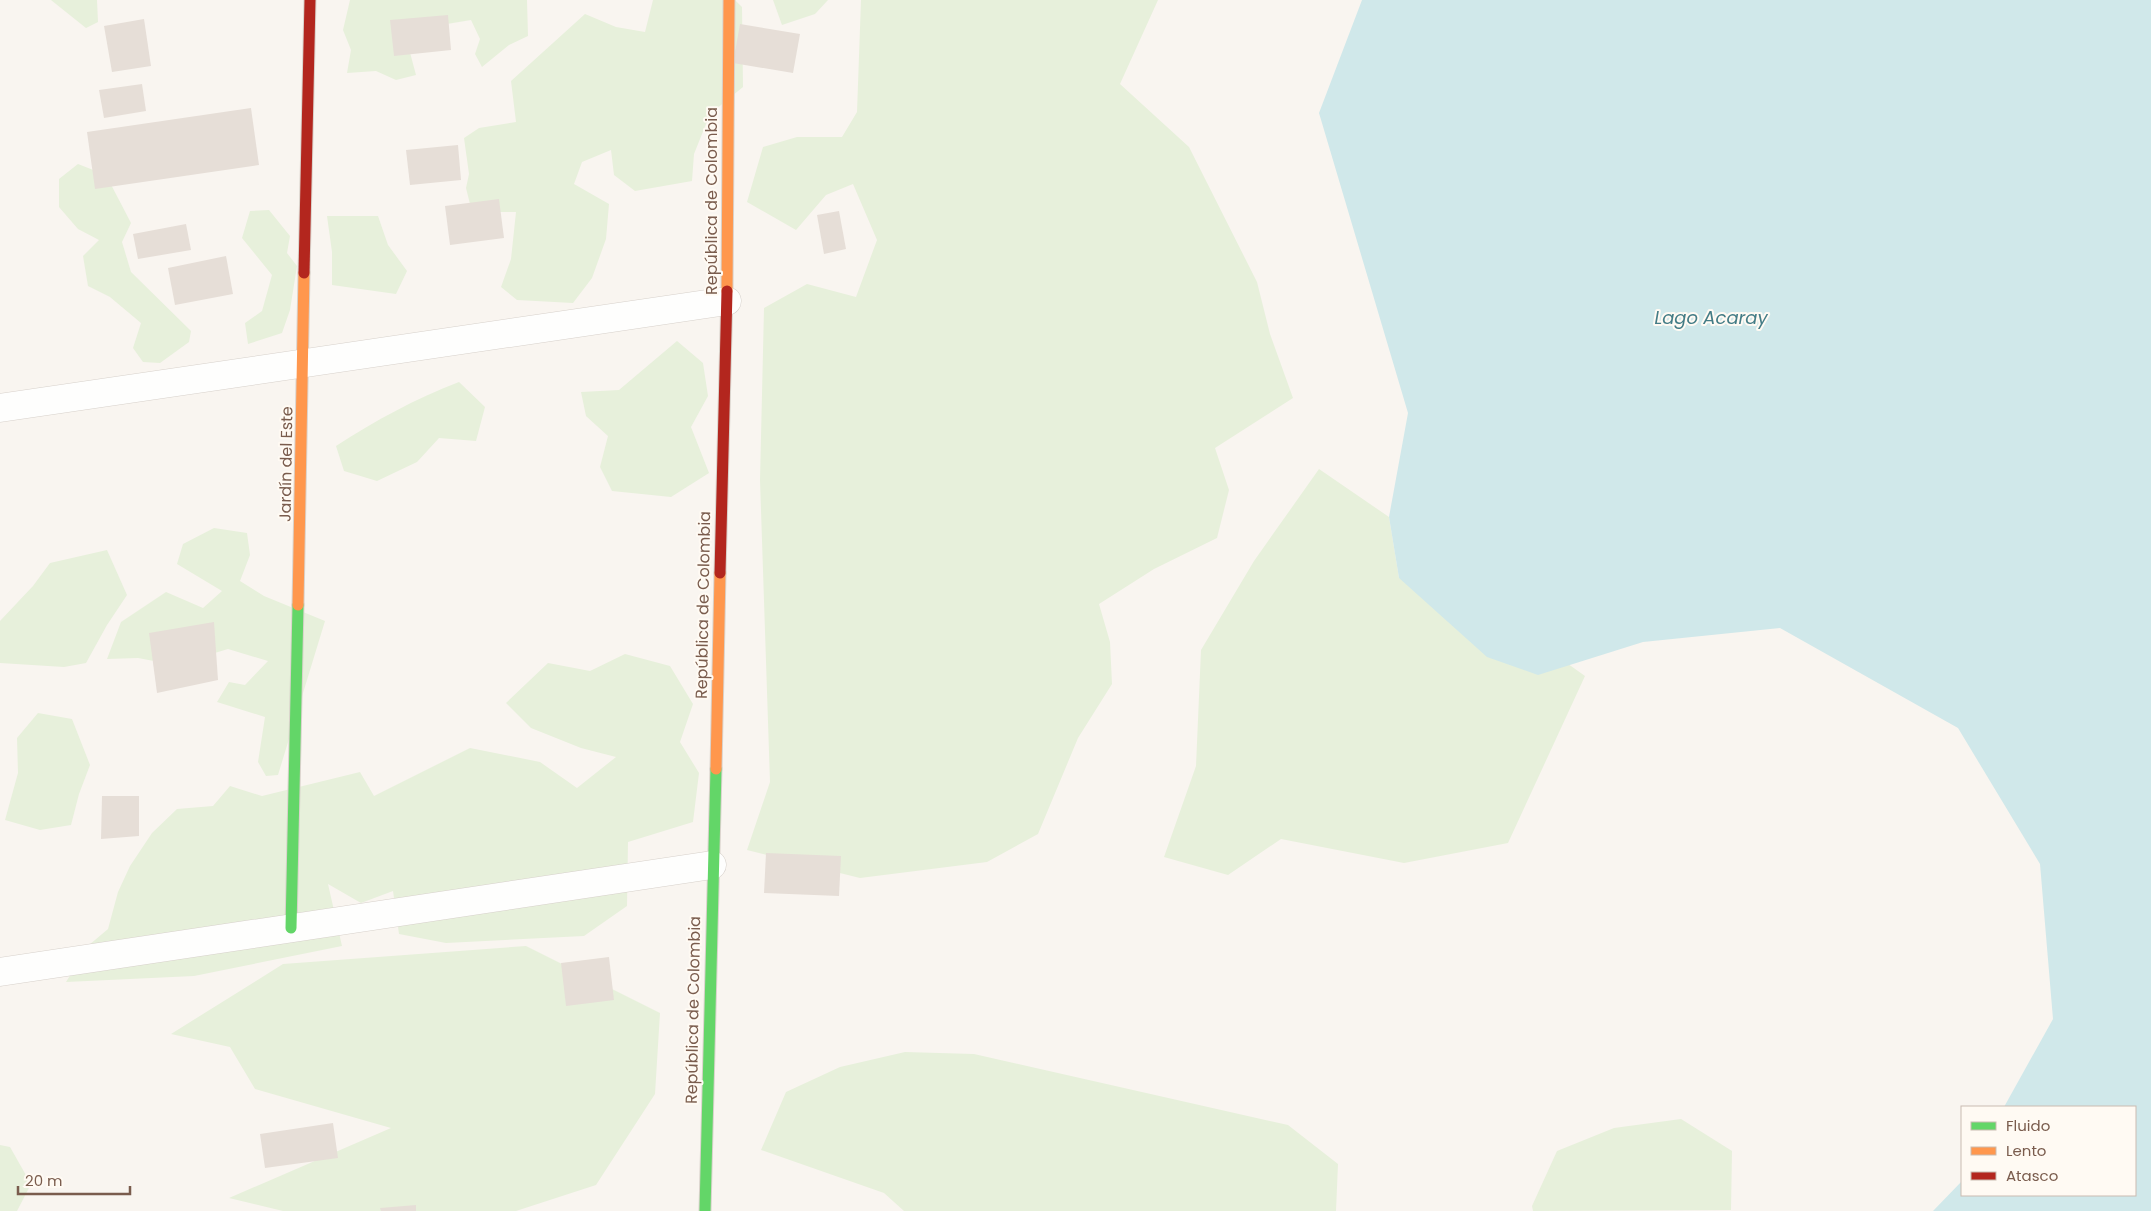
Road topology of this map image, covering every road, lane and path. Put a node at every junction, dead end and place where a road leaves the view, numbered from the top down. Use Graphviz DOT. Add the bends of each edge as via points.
graph roads {
  1 [pos="310,0"];
  2 [pos="728,0"];
  3 [pos="727,301"];
  4 [pos="304,362"];
  5 [pos="0,408"];
  6 [pos="712,865"];
  7 [pos="291,928"];
  8 [pos="0,972"];
  9 [pos="704,1211"];
  1 -- 4 [label="street, Jardín del Este"];
  2 -- 3 [label="street, República de Colombia"];
  3 -- 4 [label="street"];
  3 -- 6 [label="street, República de Colombia"];
  4 -- 5 [label="street"];
  4 -- 7 [label="street, Jardín del Este"];
  6 -- 7 [label="street"];
  6 -- 9 [label="street, República de Colombia"];
  7 -- 8 [label="street"];
}
